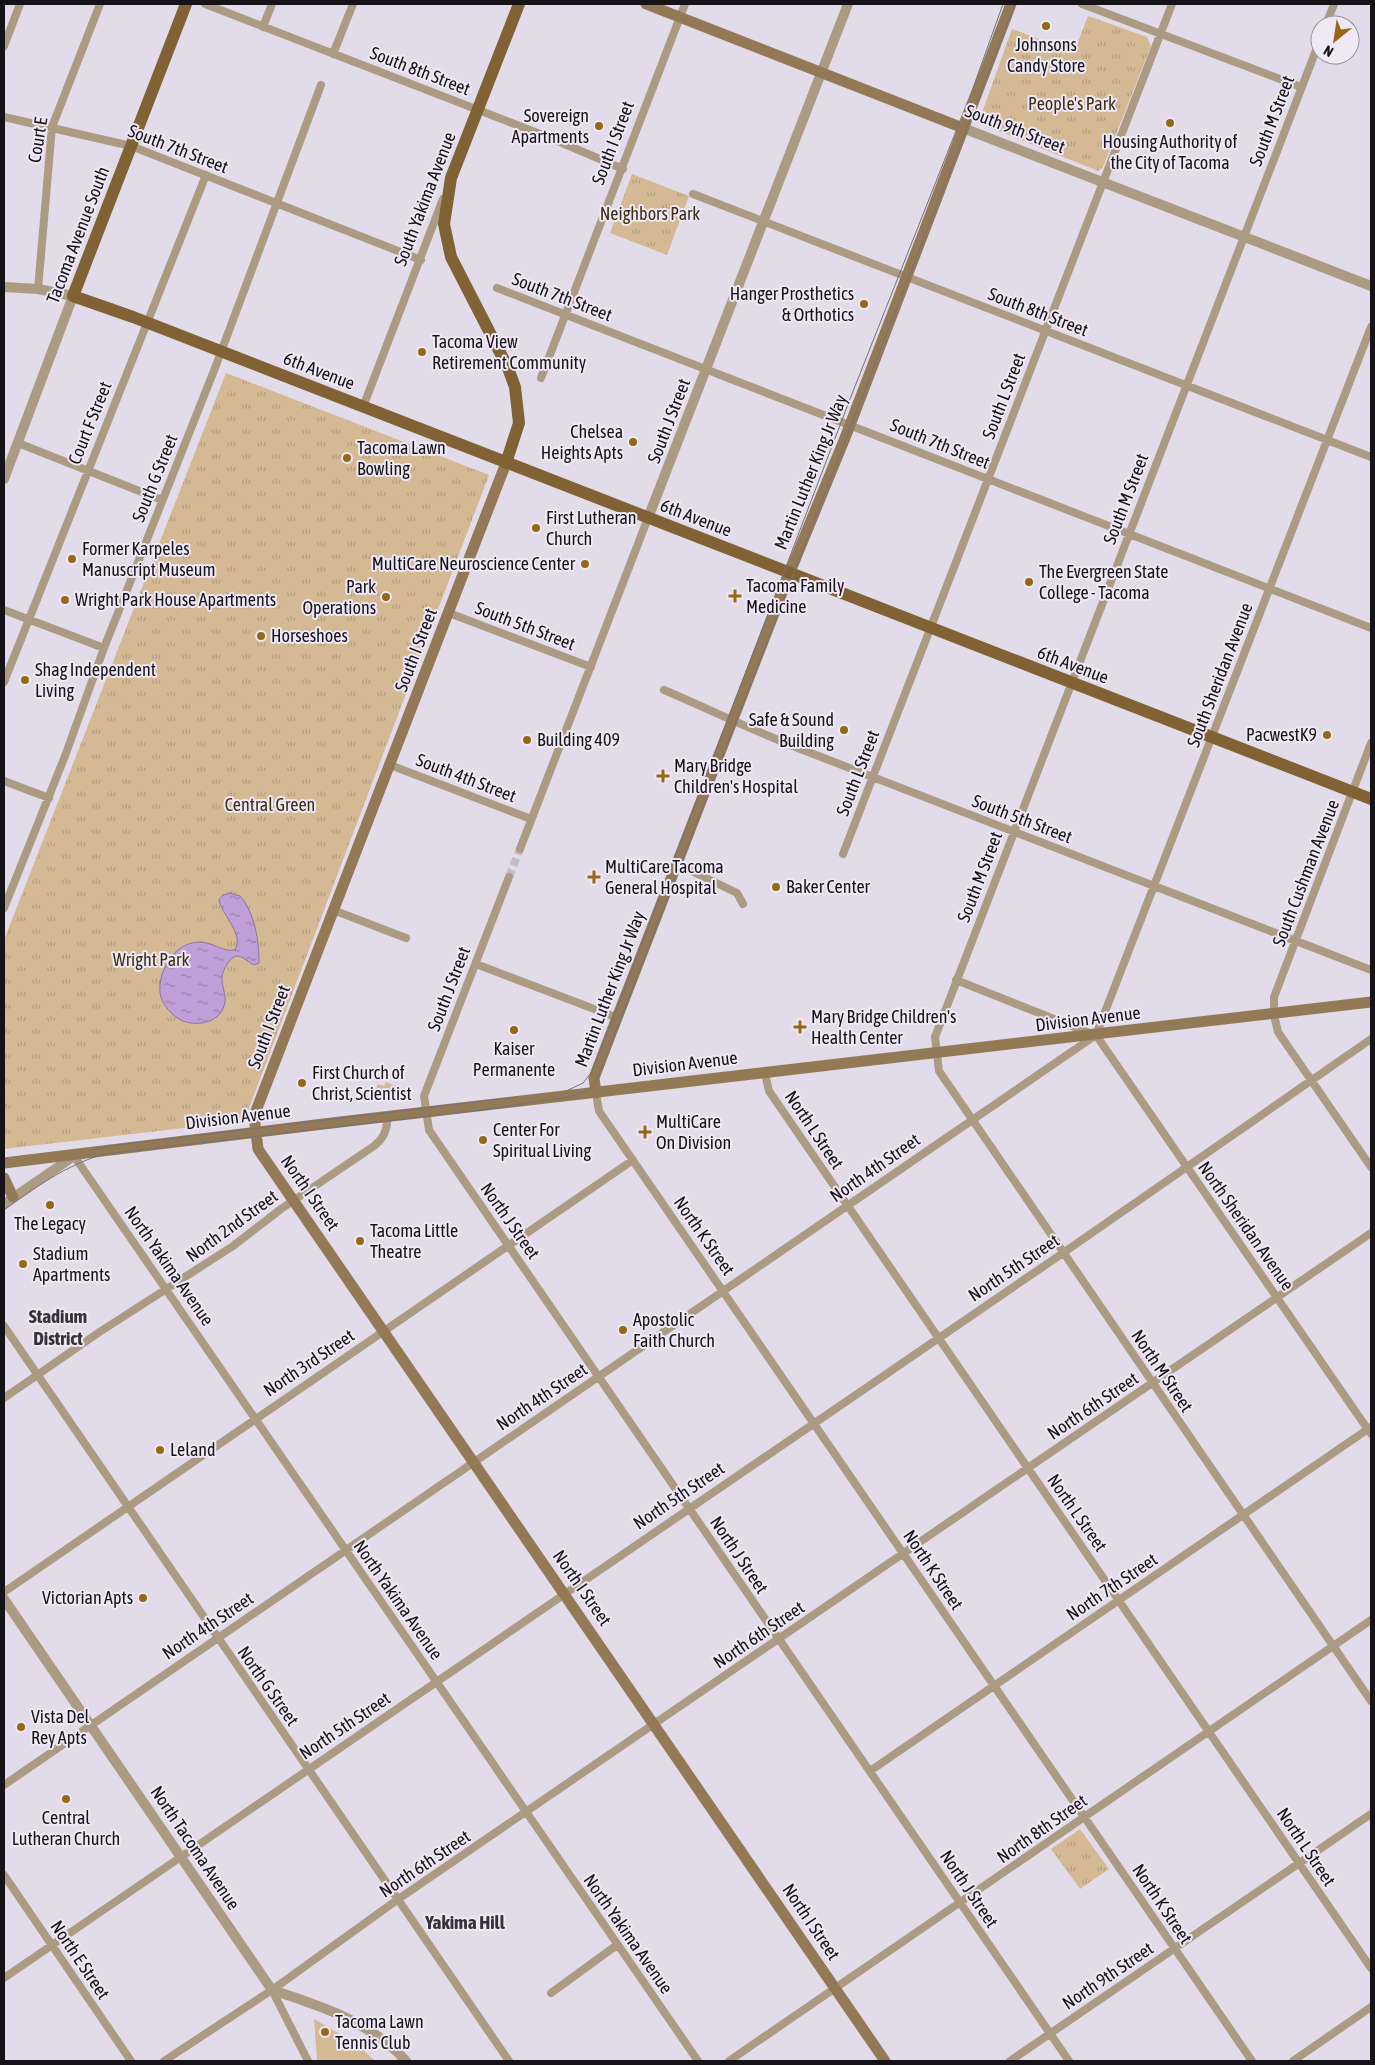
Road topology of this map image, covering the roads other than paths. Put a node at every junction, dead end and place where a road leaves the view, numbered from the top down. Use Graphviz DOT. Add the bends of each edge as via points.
graph roads {
  1 [pos="20,4"];
  2 [pos="100,4"];
  3 [pos="186,4"];
  4 [pos="205,4"];
  5 [pos="272,4"];
  6 [pos="353,4"];
  7 [pos="519,4"];
  8 [pos="646,4"];
  9 [pos="685,4"];
  10 [pos="848,4"];
  11 [pos="1011,4"];
  12 [pos="1082,4"];
  13 [pos="1172,4"];
  14 [pos="680,17"];
  15 [pos="263,27"];
  16 [pos="1161,33"];
  17 [pos="4,46"];
  18 [pos="333,54"];
  19 [pos="1310,65"];
  20 [pos="822,72"];
  21 [pos="322,85"];
  22 [pos="1302,87"];
  23 [pos="478,110"];
  24 [pos="4,117"];
  25 [pos="52,127"];
  26 [pos="963,128"];
  27 [pos="131,146"];
  28 [pos="623,168"];
  29 [pos="206,175"];
  30 [pos="451,178"];
  31 [pos="1103,182"];
  32 [pos="694,194"];
  33 [pos="277,203"];
  34 [pos="764,221"];
  35 [pos="1244,237"];
  36 [pos="421,260"];
  37 [pos="906,277"];
  38 [pos="1371,286"];
  39 [pos="4,287"];
  40 [pos="497,288"];
  41 [pos="38,289"];
  42 [pos="73,296"];
  43 [pos="564,314"];
  44 [pos="147,323"];
  45 [pos="1371,327"];
  46 [pos="1046,331"];
  47 [pos="221,352"];
  48 [pos="706,370"];
  49 [pos="541,378"];
  50 [pos="1186,386"];
  51 [pos="363,407"];
  52 [pos="850,424"];
  53 [pos="1327,440"];
  54 [pos="18,443"];
  55 [pos="1371,457"];
  56 [pos="506,463"];
  57 [pos="87,471"];
  58 [pos="4,479"];
  59 [pos="988,480"];
  60 [pos="162,500"];
  61 [pos="648,518"];
  62 [pos="1129,534"];
  63 [pos="790,572"];
  64 [pos="1270,589"];
  65 [pos="4,610"];
  66 [pos="449,612"];
  67 [pos="28,620"];
  68 [pos="930,628"];
  69 [pos="1371,628"];
  70 [pos="104,648"];
  71 [pos="591,667"];
  72 [pos="4,682"];
  73 [pos="1071,683"];
  74 [pos="664,690"];
  75 [pos="733,719"];
  76 [pos="1211,738"];
  77 [pos="1371,743"];
  78 [pos="390,765"];
  79 [pos="873,777"];
  80 [pos="4,781"];
  81 [pos="1353,792"];
  82 [pos="48,798"];
  83 [pos="1371,799"];
  84 [pos="531,819"];
  85 [pos="1014,832"];
  86 [pos="520,849"];
  87 [pos="843,854"];
  88 [pos="677,864"];
  89 [pos="509,877"];
  90 [pos="1154,886"];
  91 [pos="743,904"];
  92 [pos="4,908"];
  93 [pos="333,910"];
  94 [pos="406,938"];
  95 [pos="1295,941"];
  96 [pos="476,964"];
  97 [pos="1371,970"];
  98 [pos="956,980"];
  99 [pos="1371,1002"];
  100 [pos="1274,1015"];
  101 [pos="618,1018"];
  102 [pos="1096,1035"];
  103 [pos="1371,1039"];
  104 [pos="936,1054"];
  105 [pos="765,1073"];
  106 [pos="1312,1081"];
  107 [pos="596,1094"];
  108 [pos="425,1113"];
  109 [pos="387,1117"];
  110 [pos="972,1120"];
  111 [pos="256,1133"];
  112 [pos="74,1156"];
  113 [pos="633,1160"];
  114 [pos="4,1163"];
  115 [pos="1187,1166"];
  116 [pos="1371,1167"];
  117 [pos="4,1178"];
  118 [pos="8,1200"];
  119 [pos="294,1200"];
  120 [pos="848,1206"];
  121 [pos="1371,1234"];
  122 [pos="508,1245"];
  123 [pos="1063,1253"];
  124 [pos="168,1289"];
  125 [pos="723,1291"];
  126 [pos="1278,1298"];
  127 [pos="4,1326"];
  128 [pos="384,1330"];
  129 [pos="938,1337"];
  130 [pos="37,1375"];
  131 [pos="599,1377"];
  132 [pos="1153,1384"];
  133 [pos="4,1398"];
  134 [pos="255,1418"];
  135 [pos="813,1423"];
  136 [pos="1370,1430"];
  137 [pos="474,1462"];
  138 [pos="1028,1468"];
  139 [pos="127,1506"];
  140 [pos="688,1508"];
  141 [pos="1243,1515"];
  142 [pos="346,1550"];
  143 [pos="904,1554"];
  144 [pos="4,1592"];
  145 [pos="564,1594"];
  146 [pos="4,1599"];
  147 [pos="1119,1600"];
  148 [pos="1371,1620"];
  149 [pos="217,1638"];
  150 [pos="778,1640"];
  151 [pos="1334,1646"];
  152 [pos="436,1681"];
  153 [pos="994,1686"];
  154 [pos="1371,1701"];
  155 [pos="654,1724"];
  156 [pos="91,1726"];
  157 [pos="1209,1732"];
  158 [pos="308,1770"];
  159 [pos="870,1771"];
  160 [pos="4,1784"];
  161 [pos="526,1813"];
  162 [pos="1371,1814"];
  163 [pos="1084,1817"];
  164 [pos="182,1857"];
  165 [pos="1299,1863"];
  166 [pos="4,1875"];
  167 [pos="397,1900"];
  168 [pos="960,1903"];
  169 [pos="52,1945"];
  170 [pos="617,1945"];
  171 [pos="1175,1949"];
  172 [pos="1371,1968"];
  173 [pos="4,1978"];
  174 [pos="835,1988"];
  175 [pos="272,1990"];
  176 [pos="551,1993"];
  177 [pos="1371,2008"];
  178 [pos="1050,2034"];
  179 [pos="131,2061"];
  180 [pos="164,2061"];
  181 [pos="308,2061"];
  182 [pos="406,2061"];
  183 [pos="509,2061"];
  184 [pos="698,2061"];
  185 [pos="729,2061"];
  186 [pos="885,2061"];
  187 [pos="1010,2061"];
  188 [pos="1069,2061"];
  189 [pos="1252,2061"];
  190 [pos="1293,2061"];
  1 -- 17 [label="street"];
  2 -- 25 [label="street, Court E"];
  3 -- 27 [label="main road, Tacoma Avenue South"];
  4 -- 15 [label="street, South 8th Street"];
  5 -- 15 [label="street"];
  6 -- 18 [label="street"];
  7 -- 23 [label="main road, South Yakima Avenue"];
  8 -- 14 [label="main road, South 9th Street"];
  9 -- 14 [label="street, South I Street"];
  10 -- 20 [label="street, South J Street"];
  11 -- 26 [label="main road, Martin Luther King Jr Way"];
  12 -- 16 [label="street"];
  13 -- 16 [label="street, South L Street"];
  14 -- 20 [label="main road, South 9th Street"];
  14 -- 28 [label="street, South I Street"];
  15 -- 18 [label="street, South 8th Street"];
  16 -- 22 [label="street"];
  16 -- 31 [label="street, South L Street"];
  18 -- 23 [label="street, South 8th Street"];
  19 -- 22 [label="street, South M Street"];
  20 -- 26 [label="main road, South 9th Street"];
  20 -- 34 [label="street, South J Street"];
  21 -- 33 [label="street, South G Street"];
  22 -- 35 [label="street, South M Street"];
  23 -- 28 [label="street, South 8th Street"];
  23 -- 30 [label="main road, South Yakima Avenue"];
  24 -- 25 [label="street, South 7th Street"];
  25 -- 27 [label="street, South 7th Street"];
  25 -- 41 [label="street, Court E"];
  26 -- 31 [label="street, South 9th Street"];
  26 -- 37 [label="main road, Martin Luther King Jr Way"];
  27 -- 29 [label="street, South 7th Street"];
  27 -- 42 [label="main road, Tacoma Avenue South"];
  28 -- 43 [label="street, South I Street"];
  29 -- 33 [label="street, South 7th Street"];
  29 -- 44 [label="street, Court F Street"];
  30 -- 36 [label="street, South Yakima Avenue"];
  30 -- 56 [label="main road, South I Street" via="444,218 449,252 515,387 519,423"];
  31 -- 35 [label="street, South 9th Street"];
  31 -- 46 [label="street, South L Street"];
  32 -- 34 [label="street, South 8th Street"];
  33 -- 36 [label="street, South 7th Street"];
  33 -- 47 [label="street, South G Street"];
  34 -- 37 [label="street, South 8th Street"];
  34 -- 48 [label="street, South J Street"];
  35 -- 38 [label="street, South 9th Street"];
  35 -- 50 [label="street, South M Street"];
  36 -- 51 [label="street, South Yakima Avenue"];
  37 -- 46 [label="street, South 8th Street"];
  37 -- 52 [label="main road, Martin Luther King Jr Way"];
  39 -- 41 [label="street, 6th Avenue"];
  40 -- 43 [label="street, South 7th Street"];
  41 -- 42 [label="street, 6th Avenue"];
  42 -- 44 [label="main road, 6th Avenue"];
  42 -- 54 [label="street, Tacoma Avenue South"];
  43 -- 48 [label="street, South 7th Street"];
  43 -- 49 [label="street, South I Street"];
  44 -- 47 [label="main road, 6th Avenue"];
  44 -- 57 [label="street, Court F Street"];
  45 -- 53 [label="street, South Sheridan Avenue"];
  46 -- 50 [label="street, South 8th Street"];
  46 -- 59 [label="street, South L Street"];
  47 -- 51 [label="main road, 6th Avenue"];
  47 -- 60 [label="street, South G Street"];
  48 -- 52 [label="street, South 7th Street"];
  48 -- 61 [label="street, South J Street"];
  50 -- 53 [label="street, South 8th Street"];
  50 -- 62 [label="street, South M Street"];
  51 -- 56 [label="main road, 6th Avenue"];
  52 -- 59 [label="street, South 7th Street"];
  52 -- 63 [label="main road, Martin Luther King Jr Way"];
  53 -- 55 [label="street, South 8th Street"];
  53 -- 64 [label="street, South Sheridan Avenue"];
  54 -- 57 [label="street"];
  54 -- 58 [label="street, Tacoma Avenue South"];
  56 -- 61 [label="main road, 6th Avenue"];
  56 -- 66 [label="main road, South I Street"];
  57 -- 60 [label="street"];
  57 -- 67 [label="street, Court F Street"];
  59 -- 62 [label="street, South 7th Street"];
  59 -- 68 [label="street, South L Street"];
  60 -- 70 [label="street, South G Street"];
  61 -- 63 [label="main road, 6th Avenue"];
  61 -- 71 [label="street, South J Street"];
  62 -- 64 [label="street, South 7th Street"];
  62 -- 73 [label="street, South M Street"];
  63 -- 68 [label="main road, 6th Avenue"];
  63 -- 75 [label="main road, Martin Luther King Jr Way"];
  64 -- 69 [label="street, South 7th Street"];
  64 -- 76 [label="street, South Sheridan Avenue"];
  65 -- 67 [label="street"];
  66 -- 71 [label="street, South 5th Street"];
  66 -- 78 [label="main road, South I Street"];
  67 -- 70 [label="street"];
  67 -- 72 [label="street, Court F Street"];
  68 -- 73 [label="main road, 6th Avenue"];
  68 -- 79 [label="street, South L Street"];
  70 -- 82 [label="street, South G Street"];
  71 -- 84 [label="street, South J Street"];
  73 -- 76 [label="main road, 6th Avenue"];
  73 -- 85 [label="street, South M Street"];
  74 -- 75 [label="street, South 5th Street"];
  75 -- 79 [label="street, South 5th Street" via="745,727"];
  75 -- 88 [label="main road, Martin Luther King Jr Way"];
  76 -- 81 [label="main road, 6th Avenue"];
  76 -- 90 [label="street, South Sheridan Avenue"];
  77 -- 81 [label="street, South Cushman Avenue"];
  78 -- 84 [label="street, South 4th Street"];
  78 -- 93 [label="main road, South I Street"];
  79 -- 85 [label="street, South 5th Street"];
  79 -- 87 [label="street, South L Street"];
  80 -- 82 [label="street"];
  81 -- 83 [label="main road, 6th Avenue"];
  81 -- 95 [label="street, South Cushman Avenue"];
  82 -- 92 [label="street, South G Street"];
  84 -- 86 [label="street, South J Street"];
  85 -- 90 [label="street, South 5th Street"];
  85 -- 98 [label="street, South M Street"];
  88 -- 91 [label="street" via="737,893"];
  88 -- 101 [label="main road, Martin Luther King Jr Way"];
  89 -- 96 [label="street, South J Street"];
  90 -- 95 [label="street, South 5th Street"];
  90 -- 102 [label="street, South Sheridan Avenue"];
  93 -- 94 [label="street"];
  93 -- 111 [label="main road, South I Street" via="254,1116"];
  95 -- 97 [label="street, South 5th Street"];
  95 -- 100 [label="street, South Cushman Avenue" via="1274,997"];
  96 -- 101 [label="street"];
  96 -- 108 [label="street, South J Street" via="424,1096"];
  98 -- 102 [label="street"];
  98 -- 104 [label="street, South M Street" via="934,1037"];
  99 -- 100 [label="main road, Division Avenue"];
  100 -- 102 [label="main road, Division Avenue"];
  100 -- 106 [label="street" via="1278,1032"];
  101 -- 107 [label="main road, Martin Luther King Jr Way" via="594,1078"];
  102 -- 104 [label="main road, Division Avenue"];
  102 -- 110 [label="street, North 4th Street"];
  102 -- 115 [label="street, North Sheridan Avenue"];
  103 -- 106 [label="street, North 5th Street"];
  104 -- 105 [label="main road, Division Avenue"];
  104 -- 110 [label="street, North M Street" via="938,1071"];
  105 -- 107 [label="main road, Division Avenue"];
  105 -- 120 [label="street, North L Street" via="768,1090"];
  106 -- 115 [label="street, North 5th Street"];
  106 -- 116 [label="street"];
  107 -- 108 [label="main road, Division Avenue"];
  107 -- 113 [label="street, North K Street" via="599,1111"];
  108 -- 109 [label="main road, Division Avenue"];
  108 -- 122 [label="street, North J Street" via="429,1130"];
  109 -- 111 [label="main road, Division Avenue"];
  109 -- 119 [label="street, North 2nd Street" via="381,1141"];
  110 -- 120 [label="street, North 4th Street"];
  110 -- 123 [label="street, North M Street"];
  111 -- 112 [label="main road, Division Avenue"];
  111 -- 119 [label="main road, North I Street" via="258,1148"];
  112 -- 114 [label="main road, Division Avenue"];
  112 -- 118 [label="street"];
  112 -- 124 [label="street, North Yakima Avenue"];
  113 -- 122 [label="street, North 3rd Street"];
  113 -- 125 [label="street, North K Street"];
  115 -- 123 [label="street, North 5th Street"];
  115 -- 126 [label="street, North Sheridan Avenue"];
  117 -- 118 [label="main road"];
  119 -- 124 [label="street, North 2nd Street"];
  119 -- 128 [label="main road, North I Street"];
  120 -- 125 [label="street, North 4th Street"];
  120 -- 129 [label="street, North L Street"];
  121 -- 126 [label="street, North 6th Street"];
  122 -- 128 [label="street, North 3rd Street"];
  122 -- 131 [label="street, North J Street"];
  123 -- 129 [label="street, North 5th Street"];
  123 -- 132 [label="street, North M Street"];
  124 -- 130 [label="street, North 2nd Street"];
  124 -- 134 [label="street, North Yakima Avenue"];
  125 -- 131 [label="street, North 4th Street"];
  125 -- 135 [label="street, North K Street"];
  126 -- 132 [label="street, North 6th Street"];
  126 -- 136 [label="street, North Sheridan Avenue"];
  127 -- 130 [label="street, North G Street"];
  128 -- 134 [label="street, North 3rd Street"];
  128 -- 137 [label="main road, North I Street"];
  129 -- 135 [label="street, North 5th Street"];
  129 -- 138 [label="street, North L Street"];
  130 -- 133 [label="street, North 2nd Street"];
  130 -- 139 [label="street, North G Street"];
  131 -- 137 [label="street, North 4th Street"];
  131 -- 140 [label="street, North J Street"];
  132 -- 138 [label="street, North 6th Street"];
  132 -- 141 [label="street, North M Street"];
  134 -- 139 [label="street, North 3rd Street"];
  134 -- 142 [label="street, North Yakima Avenue"];
  135 -- 140 [label="street, North 5th Street"];
  135 -- 143 [label="street, North K Street"];
  136 -- 141 [label="street, North 7th Street"];
  137 -- 142 [label="street, North 4th Street"];
  137 -- 145 [label="main road, North I Street"];
  138 -- 143 [label="street, North 6th Street"];
  138 -- 147 [label="street, North L Street"];
  139 -- 144 [label="street, North 3rd Street"];
  139 -- 149 [label="street, North G Street"];
  140 -- 145 [label="street, North 5th Street"];
  140 -- 150 [label="street, North J Street"];
  141 -- 147 [label="street, North 7th Street"];
  141 -- 151 [label="street, North M Street"];
  142 -- 149 [label="street, North 4th Street"];
  142 -- 152 [label="street, North Yakima Avenue"];
  143 -- 150 [label="street, North 6th Street"];
  143 -- 153 [label="street, North K Street"];
  145 -- 152 [label="street, North 5th Street"];
  145 -- 155 [label="main road, North I Street"];
  146 -- 156 [label="street, North Tacoma Avenue"];
  147 -- 153 [label="street, North 7th Street"];
  147 -- 157 [label="street, North L Street"];
  148 -- 151 [label="street, North 8th Street"];
  149 -- 156 [label="street, North 4th Street"];
  149 -- 158 [label="street, North G Street"];
  150 -- 155 [label="street, North 6th Street"];
  150 -- 159 [label="street, North J Street"];
  151 -- 154 [label="street, North M Street"];
  151 -- 157 [label="street, North 8th Street"];
  152 -- 158 [label="street, North 5th Street"];
  152 -- 161 [label="street, North Yakima Avenue"];
  153 -- 159 [label="street, North 7th Street"];
  153 -- 163 [label="street, North K Street"];
  155 -- 161 [label="street, North 6th Street"];
  155 -- 174 [label="main road, North I Street"];
  156 -- 160 [label="street, North 4th Street"];
  156 -- 164 [label="street, North Tacoma Avenue"];
  157 -- 163 [label="street, North 8th Street"];
  157 -- 165 [label="street, North L Street"];
  158 -- 164 [label="street, North 5th Street"];
  158 -- 167 [label="street, North G Street"];
  159 -- 168 [label="street, North J Street"];
  161 -- 167 [label="street, North 6th Street"];
  161 -- 170 [label="street, North Yakima Avenue"];
  162 -- 165 [label="street, North 9th Street"];
  163 -- 168 [label="street, North 8th Street"];
  163 -- 171 [label="street, North K Street"];
  164 -- 169 [label="street, North 5th Street"];
  164 -- 175 [label="street, North Tacoma Avenue"];
  165 -- 171 [label="street, North 9th Street"];
  165 -- 172 [label="street, North L Street"];
  166 -- 169 [label="street, North E Street"];
  167 -- 175 [label="street, North 6th Street"];
  167 -- 183 [label="street, North G Street"];
  168 -- 174 [label="street, North 8th Street"];
  168 -- 178 [label="street, North J Street"];
  169 -- 173 [label="street, North 5th Street"];
  169 -- 179 [label="street, North E Street"];
  170 -- 176 [label="street"];
  170 -- 184 [label="street, North Yakima Avenue"];
  171 -- 178 [label="street, North 9th Street"];
  171 -- 189 [label="street, North K Street"];
  174 -- 185 [label="street, North 8th Street"];
  174 -- 186 [label="main road, North I Street"];
  175 -- 180 [label="street, North 6th Street"];
  175 -- 181 [label="street"];
  175 -- 182 [label="street" via="314,2004 362,2026 379,2036"];
  177 -- 190 [label="street"];
  178 -- 187 [label="street, North 9th Street"];
  178 -- 188 [label="street, North J Street"];
}
